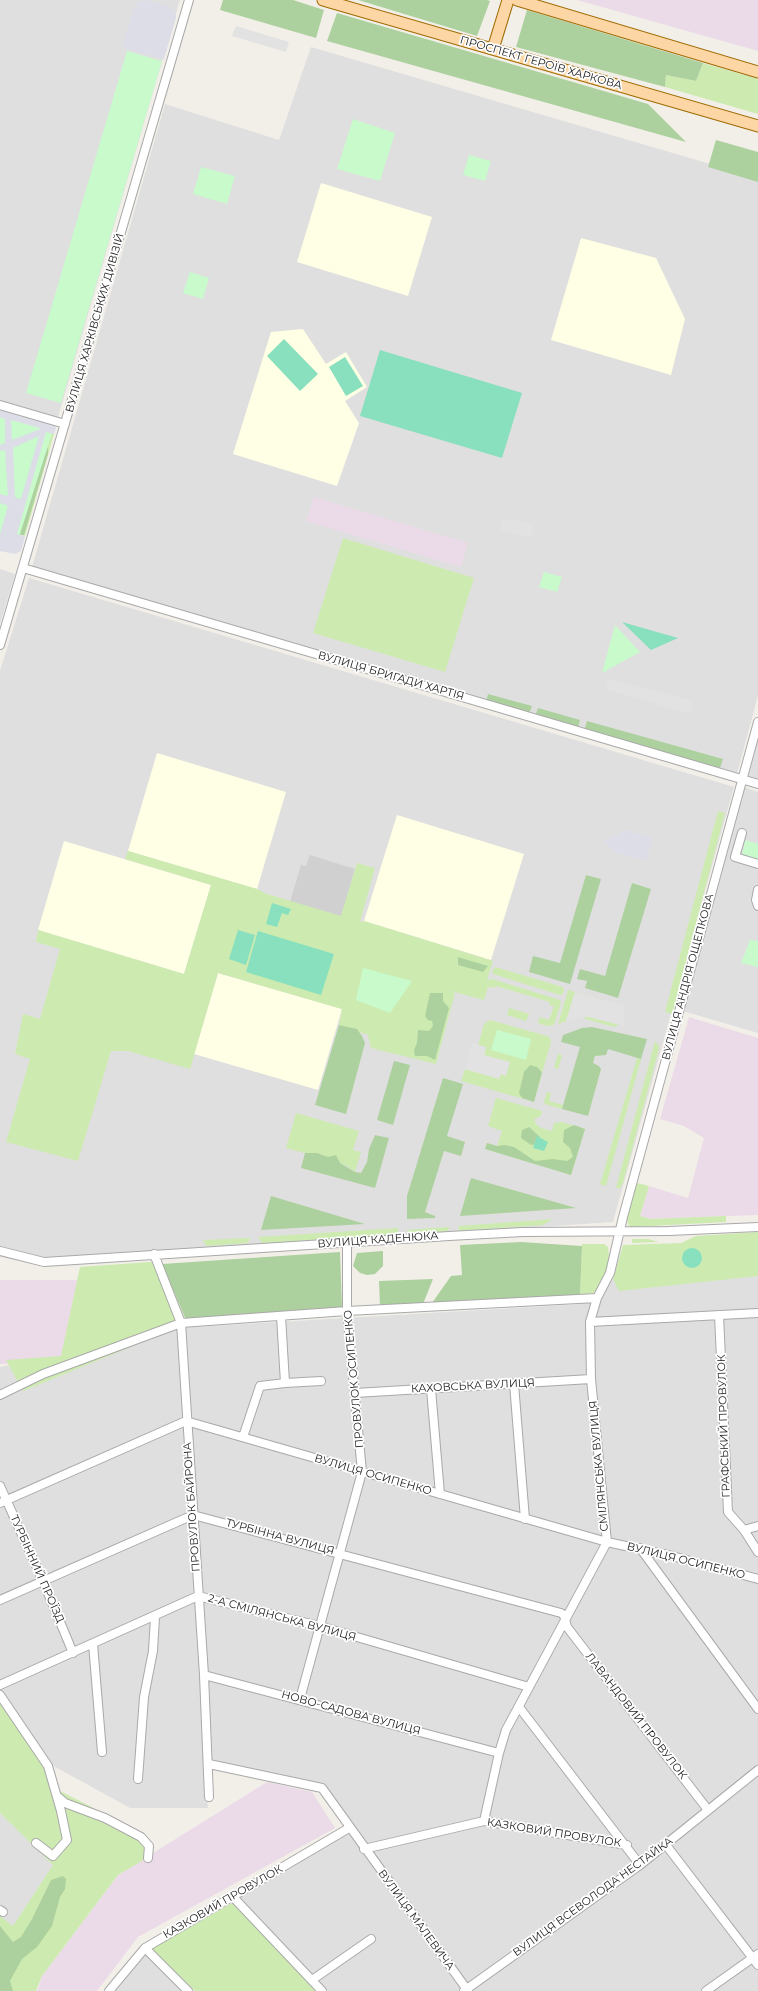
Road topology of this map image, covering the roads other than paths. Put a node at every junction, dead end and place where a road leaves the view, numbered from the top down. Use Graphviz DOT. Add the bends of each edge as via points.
graph roads {
  1 [pos="189,0"];
  2 [pos="323,0"];
  3 [pos="508,0"];
  4 [pos="517,0"];
  5 [pos="493,49"];
  6 [pos="758,72"];
  7 [pos="758,126"];
  8 [pos="0,405"];
  9 [pos="66,424"];
  10 [pos="23,568"];
  11 [pos="0,645"];
  12 [pos="758,722"];
  13 [pos="742,780"];
  14 [pos="758,784"];
  15 [pos="742,833"];
  16 [pos="758,864"];
  17 [pos="758,890"];
  18 [pos="758,906"];
  19 [pos="758,1226"];
  20 [pos="619,1232"];
  21 [pos="347,1242"];
  22 [pos="0,1251"];
  23 [pos="154,1254"];
  24 [pos="597,1298"];
  25 [pos="347,1311"];
  26 [pos="758,1313"];
  27 [pos="719,1315"];
  28 [pos="281,1316"];
  29 [pos="590,1322"];
  30 [pos="181,1323"];
  31 [pos="591,1379"];
  32 [pos="321,1381"];
  33 [pos="285,1383"];
  34 [pos="514,1384"];
  35 [pos="431,1389"];
  36 [pos="356,1393"];
  37 [pos="0,1395"];
  38 [pos="186,1421"];
  39 [pos="243,1437"];
  40 [pos="362,1472"];
  41 [pos="0,1486"];
  42 [pos="440,1494"];
  43 [pos="3,1501"];
  44 [pos="193,1515"];
  45 [pos="525,1519"];
  46 [pos="758,1526"];
  47 [pos="744,1530"];
  48 [pos="606,1542"];
  49 [pos="640,1548"];
  50 [pos="758,1552"];
  51 [pos="339,1553"];
  52 [pos="758,1578"];
  53 [pos="43,1581"];
  54 [pos="198,1596"];
  55 [pos="0,1600"];
  56 [pos="155,1617"];
  57 [pos="565,1622"];
  58 [pos="318,1626"];
  59 [pos="93,1644"];
  60 [pos="73,1653"];
  61 [pos="204,1675"];
  62 [pos="0,1685"];
  63 [pos="529,1687"];
  64 [pos="0,1695"];
  65 [pos="300,1699"];
  66 [pos="519,1707"];
  67 [pos="758,1709"];
  68 [pos="102,1752"];
  69 [pos="499,1753"];
  70 [pos="209,1764"];
  71 [pos="758,1770"];
  72 [pos="138,1779"];
  73 [pos="56,1795"];
  74 [pos="209,1797"];
  75 [pos="708,1810"];
  76 [pos="484,1821"];
  77 [pos="349,1828"];
  78 [pos="36,1843"];
  79 [pos="666,1844"];
  80 [pos="627,1845"];
  81 [pos="364,1849"];
  82 [pos="148,1858"];
  83 [pos="640,1865"];
  84 [pos="233,1896"];
  85 [pos="371,1939"];
  86 [pos="145,1948"];
  87 [pos="755,1956"];
  88 [pos="758,1966"];
  89 [pos="312,1980"];
  90 [pos="466,1990"];
  91 [pos="109,1991"];
  92 [pos="188,1991"];
  93 [pos="322,1991"];
  94 [pos="706,1991"];
  1 -- 9 [label="street, ВУЛИЦЯ ХАРКІВСЬКИХ ДИВІЗІЙ"];
  2 -- 5 [label="main road, ПРОСПЕКТ ГЕРОЇВ ХАРКОВА"];
  3 -- 5 [label="main road"];
  4 -- 6 [label="main road"];
  5 -- 7 [label="main road, ПРОСПЕКТ ГЕРОЇВ ХАРКОВА"];
  8 -- 9 [label="street"];
  9 -- 10 [label="street, ВУЛИЦЯ ХАРКІВСЬКИХ ДИВІЗІЙ"];
  10 -- 11 [label="street, ВУЛИЦЯ ХАРКІВСЬКИХ ДИВІЗІЙ"];
  10 -- 13 [label="street, ВУЛИЦЯ БРИГАДИ ХАРТІЯ"];
  12 -- 13 [label="street, ВУЛИЦЯ АНДРІЯ ОЩЕПКОВА"];
  13 -- 14 [label="street, ВУЛИЦЯ БРИГАДИ ХАРТІЯ"];
  13 -- 20 [label="street, ВУЛИЦЯ АНДРІЯ ОЩЕПКОВА"];
  15 -- 16 [label="street" via="735,857"];
  17 -- 18 [label="street"];
  19 -- 20 [label="street, ВУЛИЦЯ КАДЕНЮКА"];
  20 -- 21 [label="street, ВУЛИЦЯ КАДЕНЮКА" via="523,1232"];
  20 -- 24 [label="street, СМІЛЯНСЬКА ВУЛИЦЯ" via="610,1273"];
  21 -- 23 [label="street, ВУЛИЦЯ КАДЕНЮКА"];
  21 -- 25 [label="street, ПРОВУЛОК ОСИПЕНКО"];
  22 -- 23 [label="street, ВУЛИЦЯ КАДЕНЮКА" via="44,1262"];
  23 -- 30 [label="street, ПРОВУЛОК БАЙРОНА"];
  24 -- 25 [label="street"];
  24 -- 29 [label="street, СМІЛЯНСЬКА ВУЛИЦЯ"];
  25 -- 28 [label="street"];
  25 -- 36 [label="street, ПРОВУЛОК ОСИПЕНКО"];
  26 -- 27 [label="street"];
  27 -- 29 [label="street"];
  27 -- 47 [label="street, ГРАФСЬКИЙ ПРОВУЛОК" via="728,1512"];
  28 -- 30 [label="street"];
  28 -- 33 [label="street"];
  29 -- 31 [label="street, СМІЛЯНСЬКА ВУЛИЦЯ"];
  30 -- 37 [label="street" via="43,1374"];
  30 -- 38 [label="street, ПРОВУЛОК БАЙРОНА"];
  31 -- 34 [label="street, КАХОВСЬКА ВУЛИЦЯ"];
  31 -- 48 [label="street, СМІЛЯНСЬКА ВУЛИЦЯ"];
  32 -- 33 [label="street"];
  33 -- 39 [label="street" via="260,1386"];
  34 -- 35 [label="street, КАХОВСЬКА ВУЛИЦЯ"];
  34 -- 45 [label="street"];
  35 -- 36 [label="street, КАХОВСЬКА ВУЛИЦЯ"];
  35 -- 42 [label="street"];
  36 -- 40 [label="street, ПРОВУЛОК ОСИПЕНКО"];
  38 -- 39 [label="street, ВУЛИЦЯ ОСИПЕНКО"];
  38 -- 43 [label="street"];
  38 -- 44 [label="street, ПРОВУЛОК БАЙРОНА"];
  39 -- 40 [label="street, ВУЛИЦЯ ОСИПЕНКО"];
  40 -- 42 [label="street, ВУЛИЦЯ ОСИПЕНКО"];
  40 -- 51 [label="street, ПРОВУЛОК ОСИПЕНКО"];
  41 -- 43 [label="street, ТУРБІННИЙ ПРОЇЗД"];
  42 -- 45 [label="street, ВУЛИЦЯ ОСИПЕНКО"];
  43 -- 53 [label="street, ТУРБІННИЙ ПРОЇЗД"];
  44 -- 51 [label="street, ТУРБІННА ВУЛИЦЯ"];
  44 -- 53 [label="street"];
  44 -- 54 [label="street, ПРОВУЛОК БАЙРОНА"];
  45 -- 48 [label="street, ВУЛИЦЯ ОСИПЕНКО"];
  46 -- 47 [label="street"];
  47 -- 50 [label="street, ГРАФСЬКИЙ ПРОВУЛОК"];
  48 -- 49 [label="street, ВУЛИЦЯ ОСИПЕНКО"];
  48 -- 57 [label="street, СМІЛЯНСЬКА ВУЛИЦЯ"];
  49 -- 52 [label="street, ВУЛИЦЯ ОСИПЕНКО"];
  49 -- 67 [label="street"];
  51 -- 57 [label="street, ТУРБІННА ВУЛИЦЯ" via="561,1613"];
  51 -- 58 [label="street, ПРОВУЛОК ОСИПЕНКО"];
  53 -- 55 [label="street"];
  53 -- 60 [label="street, ТУРБІННИЙ ПРОЇЗД"];
  54 -- 56 [label="street, 2-А СМІЛЯНСЬКА ВУЛИЦЯ"];
  54 -- 58 [label="street, 2-А СМІЛЯНСЬКА ВУЛИЦЯ"];
  54 -- 61 [label="street, ПРОВУЛОК БАЙРОНА"];
  56 -- 59 [label="street, 2-А СМІЛЯНСЬКА ВУЛИЦЯ"];
  56 -- 72 [label="street" via="153,1651 144,1697"];
  57 -- 63 [label="street, СМІЛЯНСЬКА ВУЛИЦЯ"];
  57 -- 75 [label="street, ЛАВАНДОВИЙ ПРОВУЛОК"];
  58 -- 63 [label="street, 2-А СМІЛЯНСЬКА ВУЛИЦЯ"];
  58 -- 65 [label="street, ПРОВУЛОК ОСИПЕНКО"];
  59 -- 60 [label="street, 2-А СМІЛЯНСЬКА ВУЛИЦЯ"];
  59 -- 68 [label="street"];
  60 -- 62 [label="street, 2-А СМІЛЯНСЬКА ВУЛИЦЯ"];
  61 -- 65 [label="street, НОВО-САДОВА ВУЛИЦЯ"];
  61 -- 70 [label="street, ПРОВУЛОК БАЙРОНА"];
  63 -- 66 [label="street, СМІЛЯНСЬКА ВУЛИЦЯ"];
  64 -- 73 [label="street" via="48,1766"];
  65 -- 69 [label="street, НОВО-САДОВА ВУЛИЦЯ"];
  66 -- 69 [label="street, СМІЛЯНСЬКА ВУЛИЦЯ" via="506,1730"];
  66 -- 80 [label="street"];
  69 -- 76 [label="street, СМІЛЯНСЬКА ВУЛИЦЯ"];
  70 -- 74 [label="street, ПРОВУЛОК БАЙРОНА"];
  70 -- 77 [label="street, ВУЛИЦЯ МАЛЕВИЧА" via="322,1788"];
  71 -- 75 [label="street, ВУЛИЦЯ ВСЕВОЛОДА НЕСТАЙКА"];
  73 -- 78 [label="street" via="67,1840 54,1856"];
  73 -- 82 [label="street" via="65,1803 105,1818 141,1837 149,1846"];
  75 -- 79 [label="street, ВУЛИЦЯ ВСЕВОЛОДА НЕСТАЙКА"];
  76 -- 80 [label="street, КАЗКОВИЙ ПРОВУЛОК"];
  76 -- 81 [label="street, КАЗКОВИЙ ПРОВУЛОК"];
  77 -- 81 [label="street, ВУЛИЦЯ МАЛЕВИЧА"];
  77 -- 84 [label="street, КАЗКОВИЙ ПРОВУЛОК"];
  79 -- 83 [label="street, ВУЛИЦЯ ВСЕВОЛОДА НЕСТАЙКА"];
  79 -- 87 [label="street"];
  80 -- 83 [label="street"];
  81 -- 90 [label="street, ВУЛИЦЯ МАЛЕВИЧА"];
  83 -- 90 [label="street, ВУЛИЦЯ ВСЕВОЛОДА НЕСТАЙКА"];
  84 -- 86 [label="street, КАЗКОВИЙ ПРОВУЛОК"];
  84 -- 89 [label="street"];
  85 -- 89 [label="street"];
  86 -- 91 [label="street, КАЗКОВИЙ ПРОВУЛОК"];
  86 -- 92 [label="street"];
  87 -- 88 [label="street"];
  87 -- 94 [label="street"];
  89 -- 93 [label="street"];
}
